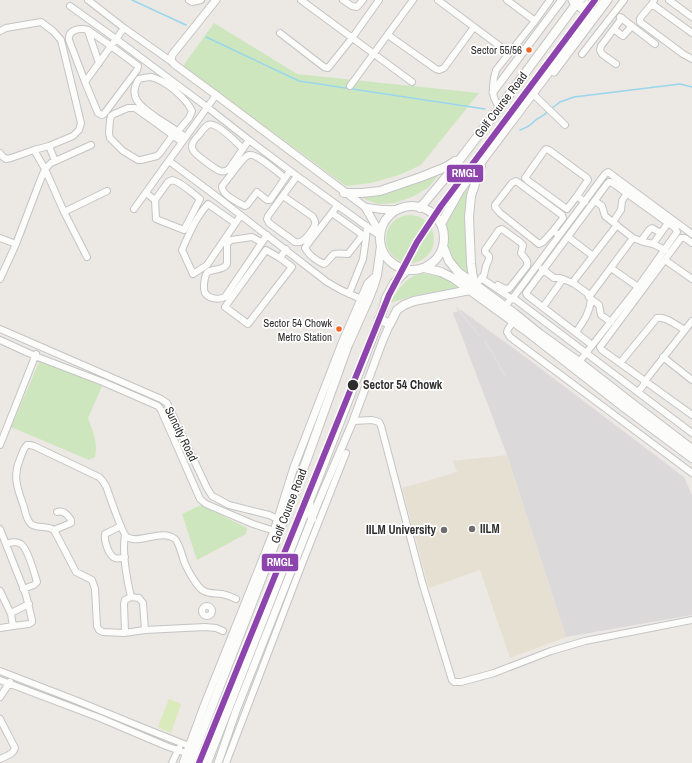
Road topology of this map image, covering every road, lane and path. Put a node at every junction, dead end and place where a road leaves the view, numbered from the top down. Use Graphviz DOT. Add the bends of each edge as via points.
graph roads {
  1 [pos="88,0"];
  2 [pos="189,0"];
  3 [pos="201,0"];
  4 [pos="216,0"];
  5 [pos="302,0"];
  6 [pos="343,0"];
  7 [pos="363,0"];
  8 [pos="379,0"];
  9 [pos="413,0"];
  10 [pos="438,0"];
  11 [pos="507,0"];
  12 [pos="550,0"];
  13 [pos="562,0"];
  14 [pos="603,0"];
  15 [pos="608,0"];
  16 [pos="624,0"];
  17 [pos="669,0"];
  18 [pos="577,1"];
  19 [pos="653,2"];
  20 [pos="70,6"];
  21 [pos="614,12"];
  22 [pos="593,13"];
  23 [pos="692,17"];
  24 [pos="622,18"];
  25 [pos="535,21"];
  26 [pos="115,22"];
  27 [pos="632,26"];
  28 [pos="474,27"];
  29 [pos="124,28"];
  30 [pos="88,30"];
  31 [pos="614,30"];
  32 [pos="0,31"];
  33 [pos="107,33"];
  34 [pos="280,33"];
  35 [pos="692,33"];
  36 [pos="388,35"];
  37 [pos="352,38"];
  38 [pos="116,39"];
  39 [pos="102,40"];
  40 [pos="655,44"];
  41 [pos="111,46"];
  42 [pos="509,53"];
  43 [pos="374,54"];
  44 [pos="582,54"];
  45 [pos="692,59"];
  46 [pos="172,62"];
  47 [pos="99,63"];
  48 [pos="616,64"];
  49 [pos="85,82"];
  50 [pos="412,82"];
  51 [pos="350,86"];
  52 [pos="494,92"];
  53 [pos="216,95"];
  54 [pos="534,95"];
  55 [pos="207,107"];
  56 [pos="500,107"];
  57 [pos="565,124"];
  58 [pos="175,133"];
  59 [pos="184,139"];
  60 [pos="249,140"];
  61 [pos="49,146"];
  62 [pos="91,146"];
  63 [pos="243,149"];
  64 [pos="34,150"];
  65 [pos="0,153"];
  66 [pos="485,156"];
  67 [pos="461,157"];
  68 [pos="55,161"];
  69 [pos="169,161"];
  70 [pos="45,169"];
  71 [pos="290,171"];
  72 [pos="297,176"];
  73 [pos="286,178"];
  74 [pos="107,191"];
  75 [pos="146,193"];
  76 [pos="344,193"];
  77 [pos="627,193"];
  78 [pos="282,196"];
  79 [pos="577,196"];
  80 [pos="155,200"];
  81 [pos="595,201"];
  82 [pos="585,202"];
  83 [pos="337,206"];
  84 [pos="364,207"];
  85 [pos="420,208"];
  86 [pos="134,209"];
  87 [pos="400,209"];
  88 [pos="64,212"];
  89 [pos="332,213"];
  90 [pos="241,215"];
  91 [pos="235,223"];
  92 [pos="668,223"];
  93 [pos="441,224"];
  94 [pos="614,224"];
  95 [pos="367,226"];
  96 [pos="553,231"];
  97 [pos="661,233"];
  98 [pos="380,234"];
  99 [pos="692,234"];
  100 [pos="267,235"];
  101 [pos="559,235"];
  102 [pos="568,237"];
  103 [pos="0,238"];
  104 [pos="633,238"];
  105 [pos="261,242"];
  106 [pos="641,242"];
  107 [pos="692,243"];
  108 [pos="16,244"];
  109 [pos="653,244"];
  110 [pos="381,246"];
  111 [pos="443,246"];
  112 [pos="286,250"];
  113 [pos="665,250"];
  114 [pos="593,256"];
  115 [pos="87,257"];
  116 [pos="280,258"];
  117 [pos="665,260"];
  118 [pos="424,268"];
  119 [pos="611,268"];
  120 [pos="408,270"];
  121 [pos="542,270"];
  122 [pos="377,275"];
  123 [pos="483,276"];
  124 [pos="0,279"];
  125 [pos="563,279"];
  126 [pos="692,279"];
  127 [pos="572,283"];
  128 [pos="473,286"];
  129 [pos="638,287"];
  130 [pos="349,294"];
  131 [pos="361,298"];
  132 [pos="590,298"];
  133 [pos="512,299"];
  134 [pos="505,307"];
  135 [pos="543,307"];
  136 [pos="379,319"];
  137 [pos="692,321"];
  138 [pos="513,322"];
  139 [pos="611,322"];
  140 [pos="390,324"];
  141 [pos="0,329"];
  142 [pos="685,330"];
  143 [pos="576,332"];
  144 [pos="0,340"];
  145 [pos="592,345"];
  146 [pos="39,347"];
  147 [pos="586,353"];
  148 [pos="35,356"];
  149 [pos="663,357"];
  150 [pos="579,362"];
  151 [pos="620,363"];
  152 [pos="692,380"];
  153 [pos="645,381"];
  154 [pos="637,391"];
  155 [pos="629,402"];
  156 [pos="692,415"];
  157 [pos="353,421"];
  158 [pos="692,433"];
  159 [pos="0,446"];
  160 [pos="692,449"];
  161 [pos="683,451"];
  162 [pos="346,453"];
  163 [pos="692,458"];
  164 [pos="680,465"];
  165 [pos="692,473"];
  166 [pos="309,501"];
  167 [pos="57,512"];
  168 [pos="312,519"];
  169 [pos="281,520"];
  170 [pos="121,526"];
  171 [pos="0,529"];
  172 [pos="54,530"];
  173 [pos="276,532"];
  174 [pos="125,535"];
  175 [pos="6,544"];
  176 [pos="125,558"];
  177 [pos="24,588"];
  178 [pos="0,591"];
  179 [pos="208,593"];
  180 [pos="131,597"];
  181 [pos="236,599"];
  182 [pos="29,604"];
  183 [pos="10,613"];
  184 [pos="692,620"];
  185 [pos="13,626"];
  186 [pos="205,627"];
  187 [pos="0,628"];
  188 [pos="145,630"];
  189 [pos="223,631"];
  190 [pos="125,632"];
  191 [pos="0,671"];
  192 [pos="13,676"];
  193 [pos="0,680"];
  194 [pos="9,684"];
  195 [pos="0,697"];
  196 [pos="74,700"];
  197 [pos="207,707"];
  198 [pos="72,708"];
  199 [pos="232,710"];
  200 [pos="103,711"];
  201 [pos="100,718"];
  202 [pos="0,719"];
  203 [pos="181,743"];
  204 [pos="189,746"];
  205 [pos="177,751"];
  206 [pos="186,754"];
  207 [pos="0,759"];
  208 [pos="172,763"];
  209 [pos="183,763"];
  210 [pos="190,763"];
  211 [pos="207,763"];
  212 [pos="218,763"];
  213 [pos="226,763"];
  1 -- 26 [label="street"];
  2 -- 3 [label="street"];
  4 -- 46 [label="street" via="172,55"];
  5 -- 37 [label="street"];
  6 -- 7 [label="street" via="357,7"];
  8 -- 37 [label="street"];
  9 -- 36 [label="street"];
  10 -- 28 [label="street"];
  11 -- 25 [label="street"];
  12 -- 25 [label="street"];
  13 -- 52 [label="street"];
  14 -- 22 [label="main road, Golf Course Road"];
  15 -- 54 [label="street"];
  16 -- 21 [label="street"];
  17 -- 23 [label="street"];
  18 -- 22 [label="street"];
  18 -- 56 [label="main road, Golf Course Road"];
  19 -- 35 [label="street"];
  19 -- 45 [label="street" via="640,22"];
  20 -- 33 [label="street"];
  21 -- 24 [label="street"];
  21 -- 44 [label="street"];
  22 -- 54 [label="main road, Golf Course Road"];
  24 -- 27 [label="street"];
  24 -- 31 [label="street"];
  25 -- 42 [label="street"];
  26 -- 29 [label="street"];
  26 -- 33 [label="street"];
  27 -- 31 [label="street" via="623,36"];
  27 -- 40 [label="street"];
  28 -- 36 [label="street" via="444,68 439,70"];
  28 -- 42 [label="street"];
  29 -- 38 [label="street"];
  29 -- 46 [label="street"];
  30 -- 39 [label="street"];
  30 -- 47 [label="street"];
  30 -- 49 [label="street" via="72,31 69,36"];
  31 -- 48 [label="street" via="600,50"];
  32 -- 61 [label="street" via="41,22 53,30 61,40 81,123 73,136"];
  33 -- 38 [label="street"];
  33 -- 39 [label="street"];
  34 -- 37 [label="street" via="328,68"];
  36 -- 43 [label="street"];
  37 -- 43 [label="street"];
  38 -- 41 [label="street"];
  38 -- 55 [label="street"];
  39 -- 41 [label="street"];
  41 -- 47 [label="street"];
  41 -- 49 [label="street" via="138,67 104,114 98,113"];
  42 -- 52 [label="street" via="494,75"];
  43 -- 50 [label="street"];
  43 -- 51 [label="street"];
  46 -- 53 [label="street"];
  47 -- 49 [label="street"];
  52 -- 56 [label="street" via="495,101"];
  53 -- 55 [label="street"];
  53 -- 76 [label="street"];
  54 -- 57 [label="street"];
  54 -- 66 [label="main road, Golf Course Road"];
  55 -- 59 [label="street"];
  55 -- 60 [label="street"];
  56 -- 67 [label="main road, Golf Course Road"];
  58 -- 58 [label="street" via="139,105 134,96 138,79 150,77 158,80 169,86 190,105 192,111 189,118"];
  58 -- 58 [label="street" via="134,108 114,114 110,120 110,138 138,160 160,154"];
  58 -- 59 [label="street"];
  59 -- 69 [label="street"];
  60 -- 63 [label="street"];
  60 -- 71 [label="street"];
  61 -- 64 [label="street"];
  61 -- 68 [label="street"];
  62 -- 68 [label="street"];
  63 -- 63 [label="street" via="229,169 220,171 196,155 192,145 206,126 214,124"];
  64 -- 65 [label="street" via="6,159"];
  64 -- 70 [label="street"];
  66 -- 93 [label="main road, Golf Course Road" via="460,190"];
  66 -- 128 [label="main road" via="471,196 469,217"];
  67 -- 76 [label="main road" via="446,167 380,190"];
  67 -- 85 [label="main road, Golf Course Road"];
  68 -- 70 [label="street"];
  69 -- 75 [label="street"];
  69 -- 90 [label="street"];
  70 -- 88 [label="street"];
  70 -- 108 [label="street"];
  71 -- 72 [label="street"];
  71 -- 73 [label="street"];
  72 -- 78 [label="street"];
  72 -- 83 [label="street"];
  73 -- 73 [label="street" via="270,200 256,192 245,206 225,193 222,186 245,157 250,155 256,156"];
  74 -- 88 [label="street"];
  75 -- 80 [label="street"];
  75 -- 86 [label="street"];
  76 -- 84 [label="street"];
  77 -- 81 [label="street" via="609,182"];
  77 -- 92 [label="street"];
  77 -- 94 [label="street"];
  78 -- 78 [label="street" via="267,219 295,242 301,242 315,226 315,219"];
  79 -- 79 [label="street" via="567,209 564,208 525,178 546,149 587,178"];
  79 -- 82 [label="street"];
  80 -- 80 [label="street" via="172,180 200,199 184,230 156,219"];
  81 -- 94 [label="street" via="602,206 605,216"];
  81 -- 102 [label="street"];
  82 -- 99 [label="street" via="608,172"];
  82 -- 101 [label="street"];
  83 -- 89 [label="street"];
  83 -- 95 [label="street"];
  84 -- 87 [label="street"];
  84 -- 98 [label="street"];
  85 -- 87 [label="main road"];
  85 -- 93 [label="main road" via="436,217"];
  87 -- 98 [label="main road" via="388,218"];
  88 -- 115 [label="street"];
  89 -- 89 [label="street" via="305,248 324,264 333,255 348,254 362,236"];
  90 -- 91 [label="street"];
  90 -- 100 [label="street"];
  91 -- 91 [label="street" via="208,204 203,209 182,250 193,274 207,265"];
  92 -- 97 [label="street"];
  92 -- 113 [label="street" via="677,232"];
  93 -- 111 [label="main road"];
  94 -- 104 [label="street"];
  94 -- 114 [label="street"];
  95 -- 98 [label="street"];
  95 -- 130 [label="street" via="363,259"];
  96 -- 96 [label="street" via="563,218 562,214 516,181 495,205 500,213 539,244"];
  96 -- 101 [label="street"];
  97 -- 106 [label="street" via="652,228"];
  97 -- 109 [label="street"];
  98 -- 110 [label="main road"];
  100 -- 105 [label="street"];
  100 -- 112 [label="street"];
  101 -- 133 [label="street"];
  102 -- 114 [label="street"];
  102 -- 121 [label="street"];
  103 -- 108 [label="street"];
  104 -- 106 [label="street"];
  104 -- 119 [label="street"];
  105 -- 105 [label="street" via="252,237 234,239 229,243 226,266 206,274 206,294 216,299 225,297"];
  106 -- 109 [label="street"];
  107 -- 117 [label="street" via="682,238"];
  108 -- 124 [label="street"];
  109 -- 113 [label="street"];
  110 -- 120 [label="main road" via="391,262"];
  110 -- 122 [label="main road, Golf Course Road"];
  111 -- 118 [label="main road" via="436,259"];
  111 -- 128 [label="main road" via="449,261"];
  112 -- 116 [label="street"];
  112 -- 130 [label="street" via="327,282"];
  113 -- 129 [label="street"];
  114 -- 127 [label="street"];
  116 -- 116 [label="street" via="266,250 225,307 248,324 292,267"];
  117 -- 126 [label="street"];
  117 -- 151 [label="street" via="600,347"];
  118 -- 120 [label="main road"];
  118 -- 128 [label="main road" via="441,272"];
  119 -- 129 [label="street"];
  119 -- 132 [label="street"];
  120 -- 136 [label="main road, Golf Course Road" via="394,283"];
  121 -- 125 [label="street" via="554,278"];
  121 -- 135 [label="street" via="526,294"];
  122 -- 131 [label="street" via="368,283"];
  122 -- 169 [label="main road, Golf Course Road"];
  123 -- 123 [label="street" via="489,259 485,250 502,229 523,245 521,253 528,260 527,266 509,289"];
  123 -- 128 [label="street"];
  123 -- 133 [label="street"];
  125 -- 127 [label="street"];
  125 -- 135 [label="street"];
  127 -- 132 [label="street"];
  128 -- 134 [label="main road"];
  128 -- 138 [label="main road"];
  128 -- 140 [label="main road" via="404,305 397,310"];
  129 -- 139 [label="street"];
  130 -- 131 [label="street"];
  131 -- 169 [label="street" via="294,467"];
  132 -- 139 [label="street" via="599,305 602,315"];
  132 -- 143 [label="street" via="588,314"];
  133 -- 134 [label="street"];
  133 -- 147 [label="street"];
  134 -- 150 [label="main road"];
  135 -- 143 [label="street"];
  136 -- 140 [label="main road"];
  136 -- 166 [label="main road, Golf Course Road"];
  137 -- 142 [label="street"];
  138 -- 161 [label="main road"];
  138 -- 164 [label="street" via="507,332 510,337"];
  139 -- 145 [label="street"];
  140 -- 157 [label="street"];
  141 -- 146 [label="street, Suncity Road"];
  142 -- 149 [label="street"];
  142 -- 151 [label="street" via="664,318 657,318"];
  143 -- 145 [label="street"];
  144 -- 148 [label="street"];
  145 -- 147 [label="street"];
  146 -- 148 [label="street"];
  146 -- 169 [label="street, Suncity Road" via="167,403 212,496"];
  147 -- 150 [label="street"];
  147 -- 154 [label="street"];
  148 -- 159 [label="street"];
  148 -- 173 [label="street, Suncity Road" via="156,405 161,410 200,499 252,524"];
  149 -- 152 [label="street"];
  149 -- 153 [label="street"];
  150 -- 155 [label="main road"];
  151 -- 153 [label="street"];
  153 -- 154 [label="street"];
  153 -- 156 [label="street"];
  154 -- 155 [label="street"];
  154 -- 158 [label="street"];
  155 -- 160 [label="main road"];
  157 -- 168 [label="street"];
  157 -- 184 [label="street" via="372,420 379,422 381,426 422,582 454,682 494,673 585,641"];
  161 -- 163 [label="main road"];
  161 -- 164 [label="street"];
  162 -- 213 [label="street"];
  164 -- 165 [label="street"];
  166 -- 168 [label="main road"];
  166 -- 199 [label="main road, Golf Course Road"];
  167 -- 172 [label="street" via="65,513 72,520 71,523"];
  168 -- 199 [label="street"];
  169 -- 173 [label="main road, Golf Course Road"];
  170 -- 172 [label="street" via="106,486 99,477 27,445 17,467 17,486 31,524"];
  170 -- 174 [label="street"];
  170 -- 176 [label="street" via="110,530 104,537 110,554 116,558"];
  171 -- 175 [label="street"];
  172 -- 190 [label="street" via="76,572 94,583 99,630"];
  173 -- 197 [label="main road, Golf Course Road"];
  174 -- 176 [label="street"];
  174 -- 179 [label="street" via="136,539 165,535 174,538 198,588"];
  175 -- 177 [label="street"];
  175 -- 177 [label="street" via="14,542 23,546 34,572 37,582"];
  176 -- 180 [label="street"];
  177 -- 182 [label="street"];
  178 -- 183 [label="street"];
  179 -- 181 [label="street"];
  179 -- 186 [label="street" via="207,606 202,611 206,616"];
  180 -- 188 [label="street" via="138,598 143,603"];
  180 -- 190 [label="street" via="125,600 124,604"];
  182 -- 183 [label="street"];
  182 -- 185 [label="street" via="32,622"];
  183 -- 185 [label="street"];
  185 -- 187 [label="street"];
  186 -- 188 [label="street"];
  186 -- 189 [label="street"];
  188 -- 190 [label="street"];
  191 -- 192 [label="street"];
  192 -- 194 [label="street"];
  192 -- 196 [label="street"];
  193 -- 194 [label="street"];
  194 -- 195 [label="street"];
  194 -- 198 [label="street"];
  196 -- 198 [label="street"];
  196 -- 200 [label="street"];
  197 -- 204 [label="street"];
  197 -- 210 [label="main road, Golf Course Road"];
  198 -- 201 [label="street"];
  199 -- 211 [label="main road, Golf Course Road"];
  199 -- 212 [label="street"];
  200 -- 201 [label="street"];
  200 -- 203 [label="street"];
  201 -- 205 [label="street"];
  202 -- 207 [label="street" via="15,748 10,755"];
  203 -- 204 [label="street"];
  203 -- 205 [label="street"];
  204 -- 206 [label="street"];
  205 -- 206 [label="street"];
  205 -- 208 [label="street"];
  206 -- 209 [label="street"];
}
